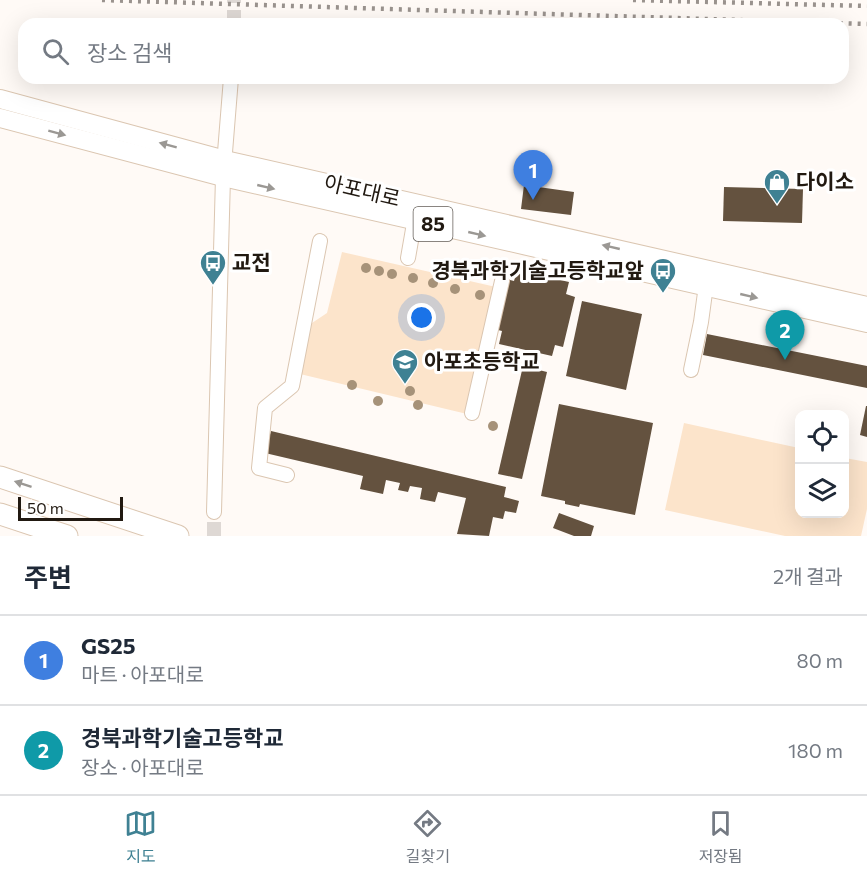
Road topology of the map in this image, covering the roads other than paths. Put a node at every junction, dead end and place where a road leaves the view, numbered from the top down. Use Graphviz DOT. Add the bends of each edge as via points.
graph roads {
  1 [pos="231,84"];
  2 [pos="0,99"];
  3 [pos="0,118"];
  4 [pos="224,169"];
  5 [pos="416,212"];
  6 [pos="320,241"];
  7 [pos="408,258"];
  8 [pos="707,278"];
  9 [pos="502,280"];
  10 [pos="867,306"];
  11 [pos="867,322"];
  12 [pos="691,370"];
  13 [pos="472,413"];
  14 [pos="287,475"];
  15 [pos="0,477"];
  16 [pos="214,512"];
  17 [pos="0,514"];
  18 [pos="67,536"];
  19 [pos="178,536"];
  1 -- 4 [label="street"];
  4 -- 2 [label="main road, 아포대로 / 85, one-way"];
  3 -- 4 [label="main road, 아포대로 / 85, one-way"];
  4 -- 5 [label="main road, 아포대로 / 85"];
  4 -- 16 [label="street"];
  5 -- 7 [label="street"];
  5 -- 8 [label="main road, 아포대로 / 85"];
  6 -- 14 [label="street" via="292,386 265,408 259,468"];
  8 -- 10 [label="main road, 아포대로 / 85"];
  8 -- 11 [label="main road, 아포대로 / 85, one-way"];
  8 -- 12 [label="street"];
  9 -- 13 [label="street"];
  19 -- 15 [label="highway, one-way"];
  17 -- 18 [label="highway"];
}
